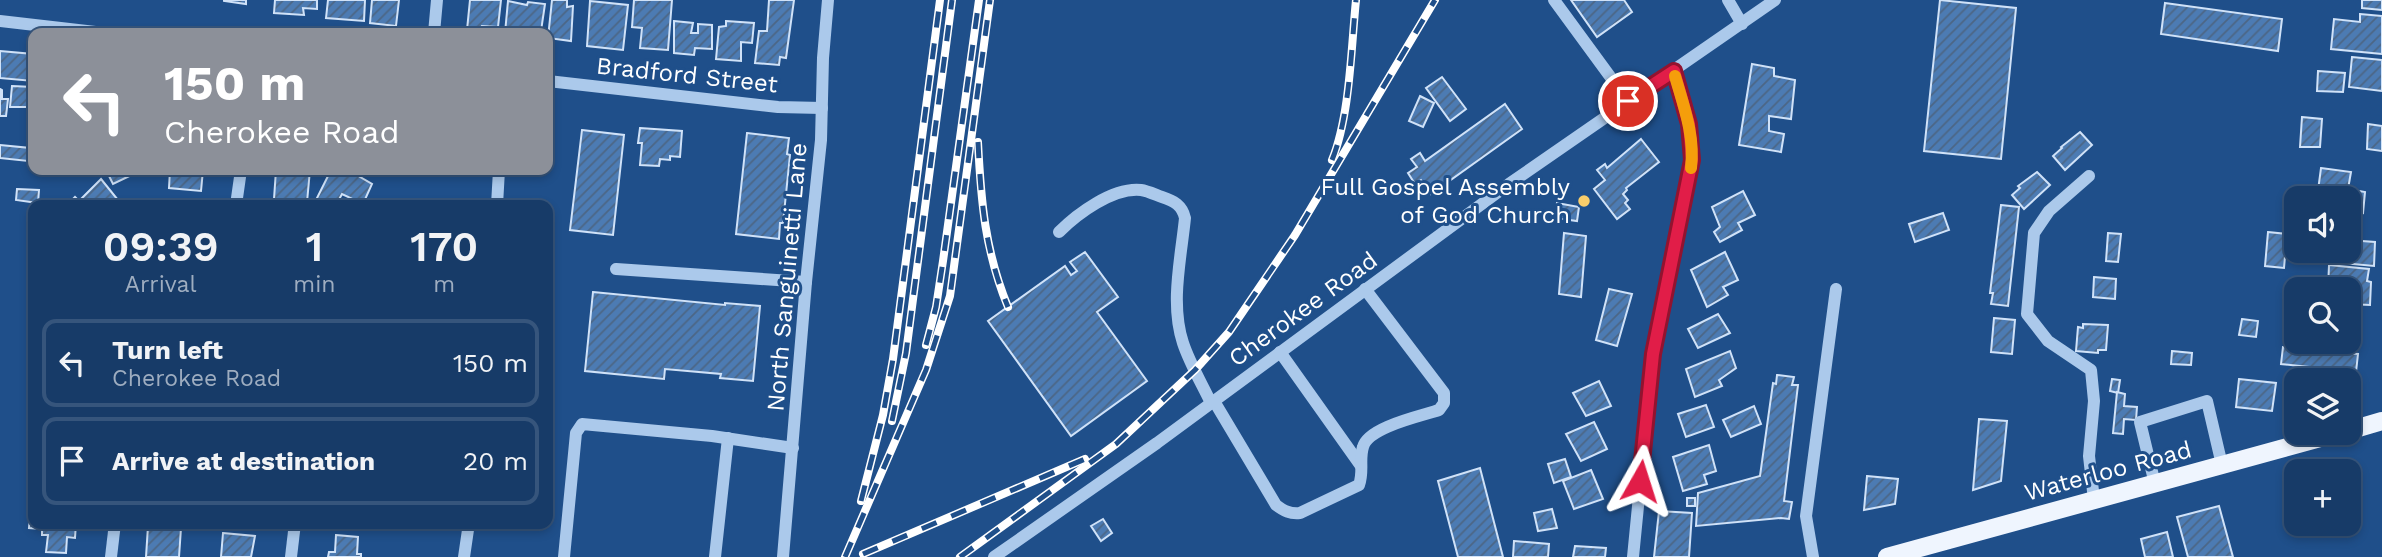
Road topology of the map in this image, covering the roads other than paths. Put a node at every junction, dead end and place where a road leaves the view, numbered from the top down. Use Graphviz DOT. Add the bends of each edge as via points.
graph roads {
  1 [pos="437,0"];
  2 [pos="828,0"];
  3 [pos="1554,0"];
  4 [pos="1728,0"];
  5 [pos="1774,0"];
  6 [pos="0,22"];
  7 [pos="1742,24"];
  8 [pos="57,28"];
  9 [pos="434,28"];
  10 [pos="1674,71"];
  11 [pos="553,82"];
  12 [pos="1628,101"];
  13 [pos="822,108"];
  14 [pos="239,175"];
  15 [pos="499,175"];
  16 [pos="2089,176"];
  17 [pos="237,200"];
  18 [pos="497,200"];
  19 [pos="1059,232"];
  20 [pos="616,268"];
  21 [pos="806,282"];
  22 [pos="1364,289"];
  23 [pos="1836,289"];
  24 [pos="1280,352"];
  25 [pos="1213,402"];
  26 [pos="2382,421"];
  27 [pos="2361,427"];
  28 [pos="727,438"];
  29 [pos="2295,445"];
  30 [pos="793,448"];
  31 [pos="2222,465"];
  32 [pos="1362,468"];
  33 [pos="2155,484"];
  34 [pos="2094,500"];
  35 [pos="113,529"];
  36 [pos="294,529"];
  37 [pos="469,529"];
  38 [pos="111,557"];
  39 [pos="291,557"];
  40 [pos="464,557"];
  41 [pos="564,557"];
  42 [pos="715,557"];
  43 [pos="783,557"];
  44 [pos="994,557"];
  45 [pos="1633,557"];
  46 [pos="1813,557"];
  47 [pos="1887,557"];
  1 -- 9 [label="street"];
  2 -- 13 [label="street, North Sanguinetti Lane"];
  3 -- 12 [label="street"];
  4 -- 7 [label="street"];
  5 -- 7 [label="street, Cherokee Road"];
  6 -- 8 [label="street"];
  7 -- 10 [label="street, Cherokee Road"];
  10 -- 12 [label="street, Cherokee Road"];
  10 -- 45 [label="street" via="1689,124 1692,160 1653,354"];
  11 -- 13 [label="street, Bradford Street"];
  12 -- 22 [label="street, Cherokee Road"];
  13 -- 21 [label="street, North Sanguinetti Lane"];
  14 -- 17 [label="street"];
  15 -- 18 [label="street"];
  16 -- 34 [label="street" via="2049,211 2034,233 2026,314 2048,341 2091,370 2094,401 2089,456"];
  19 -- 25 [label="street" via="1094,204 1128,191 1141,190 1184,209 1178,319 1183,343"];
  20 -- 21 [label="street"];
  21 -- 30 [label="street, North Sanguinetti Lane"];
  22 -- 24 [label="street, Cherokee Road"];
  22 -- 32 [label="street" via="1444,393 1444,403 1439,410 1370,435 1361,453"];
  23 -- 46 [label="street" via="1806,516"];
  24 -- 25 [label="street, Cherokee Road"];
  24 -- 32 [label="street"];
  25 -- 32 [label="street" via="1276,505 1284,510 1300,513 1359,485"];
  25 -- 44 [label="street, Cherokee Road"];
  26 -- 27 [label="main road"];
  28 -- 30 [label="street"];
  28 -- 41 [label="street" via="582,424 576,433"];
  28 -- 42 [label="street"];
  29 -- 31 [label="main road, Waterloo Road"];
  30 -- 43 [label="street, North Sanguinetti Lane"];
  31 -- 33 [label="main road, Waterloo Road"];
  31 -- 33 [label="street" via="2207,401 2140,422"];
  33 -- 34 [label="main road, Waterloo Road"];
  34 -- 47 [label="main road, Waterloo Road"];
  35 -- 38 [label="street"];
  36 -- 39 [label="street"];
  37 -- 40 [label="street"];
}
